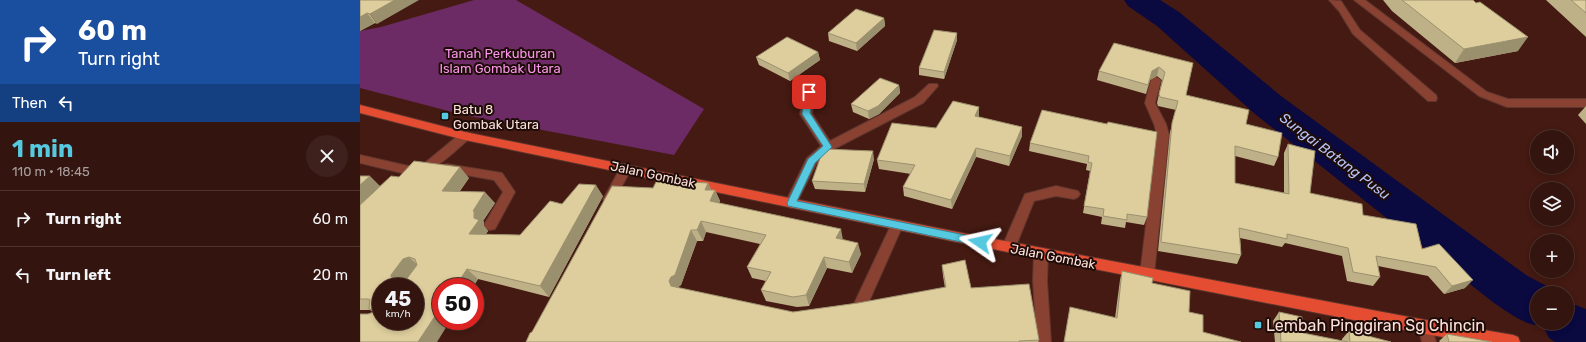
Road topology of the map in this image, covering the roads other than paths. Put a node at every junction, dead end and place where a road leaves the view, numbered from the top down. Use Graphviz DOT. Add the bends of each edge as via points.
graph roads {
  1 [pos="1334,0"];
  2 [pos="1359,0"];
  3 [pos="811,80"];
  4 [pos="1156,80"];
  5 [pos="933,86"];
  6 [pos="1432,98"];
  7 [pos="1586,103"];
  8 [pos="360,109"];
  9 [pos="465,136"];
  10 [pos="828,147"];
  11 [pos="360,159"];
  12 [pos="430,165"];
  13 [pos="626,168"];
  14 [pos="410,171"];
  15 [pos="399,180"];
  16 [pos="1074,194"];
  17 [pos="792,203"];
  18 [pos="604,210"];
  19 [pos="490,225"];
  20 [pos="897,225"];
  21 [pos="1009,247"];
  22 [pos="1041,254"];
  23 [pos="1147,274"];
  24 [pos="875,303"];
  25 [pos="1425,327"];
  26 [pos="1044,342"];
  27 [pos="1429,342"];
  28 [pos="1513,342"];
  1 -- 6 [label="street" via="1346,13 1356,32"];
  2 -- 7 [label="street" via="1483,94 1507,103"];
  3 -- 10 [label="street" via="806,114"];
  4 -- 23 [label="street" via="1150,103 1163,135"];
  5 -- 10 [label="street" via="919,100"];
  8 -- 9 [label="main road, Jalan Gombak"];
  9 -- 12 [label="street"];
  9 -- 13 [label="main road, Jalan Gombak"];
  10 -- 17 [label="street" via="811,161"];
  11 -- 14 [label="street"];
  12 -- 14 [label="street"];
  12 -- 19 [label="street" via="498,176 509,192"];
  13 -- 17 [label="main road, Jalan Gombak"];
  13 -- 18 [label="street"];
  14 -- 15 [label="street"];
  16 -- 21 [label="street" via="1056,191 1029,196"];
  17 -- 20 [label="main road, Jalan Gombak"];
  20 -- 21 [label="main road, Jalan Gombak"];
  20 -- 24 [label="street" via="853,307"];
  21 -- 22 [label="main road, Jalan Gombak"];
  22 -- 23 [label="main road, Jalan Gombak"];
  22 -- 26 [label="street"];
  23 -- 25 [label="main road, Jalan Gombak"];
  25 -- 27 [label="street"];
  25 -- 28 [label="main road, Jalan Gombak"];
}
